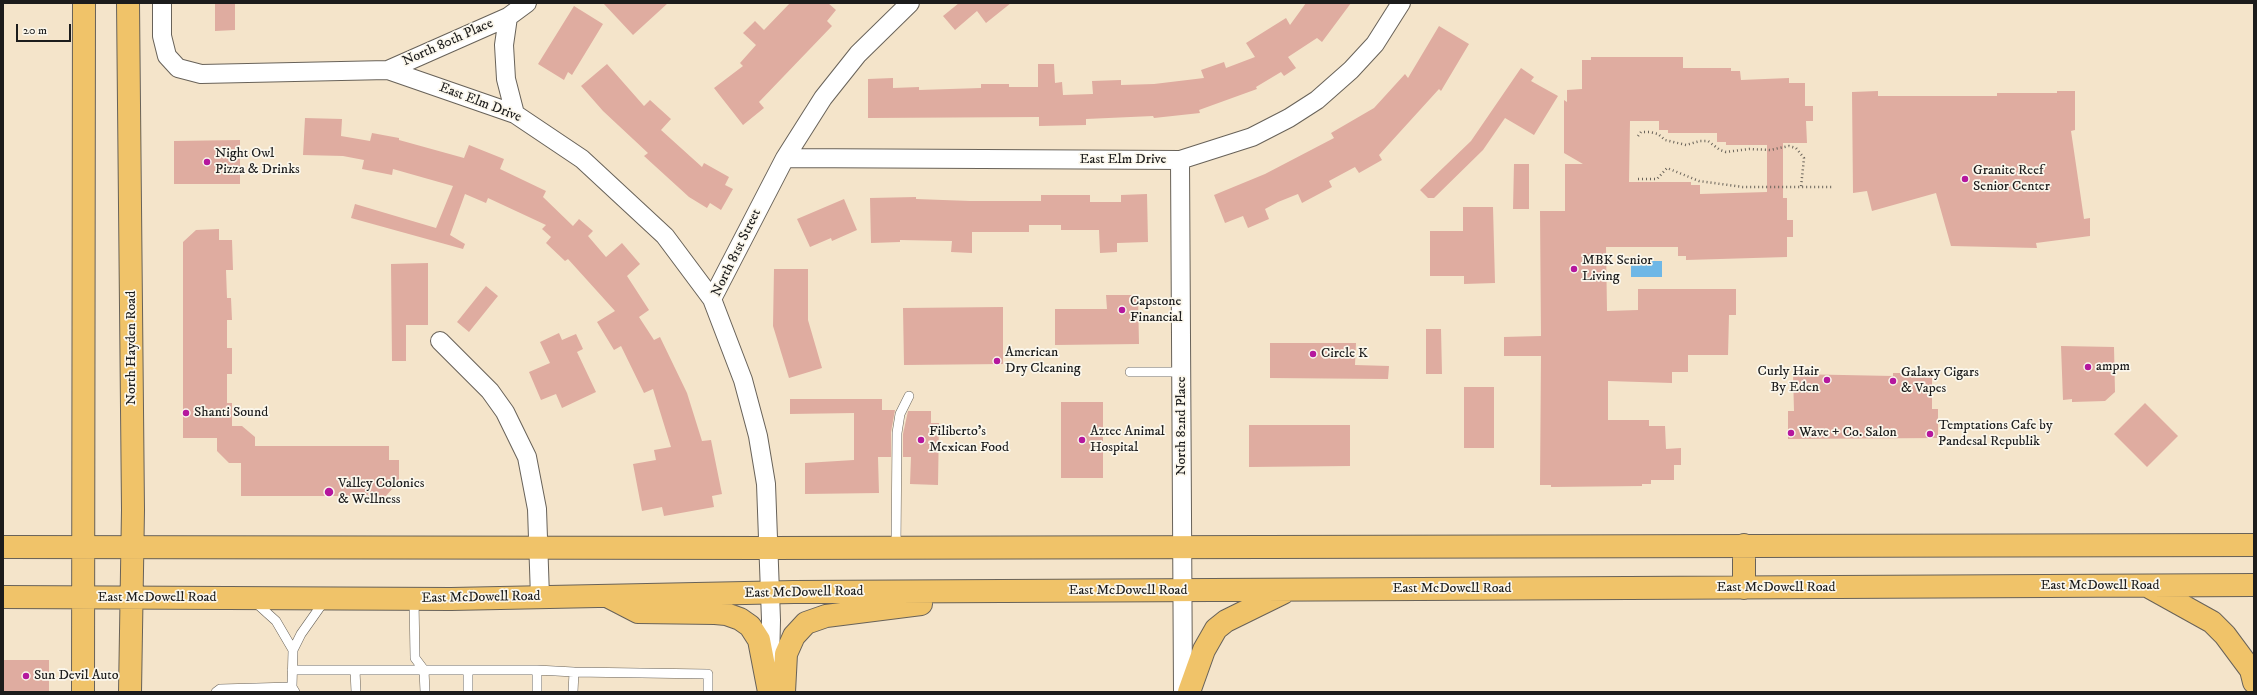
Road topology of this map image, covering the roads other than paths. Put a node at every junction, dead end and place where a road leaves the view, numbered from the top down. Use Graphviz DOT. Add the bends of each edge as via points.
graph roads {
  1 [pos="84,3"];
  2 [pos="128,3"];
  3 [pos="162,3"];
  4 [pos="527,3"];
  5 [pos="910,3"];
  6 [pos="1402,3"];
  7 [pos="508,17"];
  8 [pos="388,70"];
  9 [pos="515,114"];
  10 [pos="785,158"];
  11 [pos="1180,160"];
  12 [pos="712,299"];
  13 [pos="440,341"];
  14 [pos="1130,372"];
  15 [pos="1182,372"];
  16 [pos="909,396"];
  17 [pos="1744,545"];
  18 [pos="2254,545"];
  19 [pos="1183,546"];
  20 [pos="3,547"];
  21 [pos="84,547"];
  22 [pos="538,547"];
  23 [pos="133,548"];
  24 [pos="769,548"];
  25 [pos="896,548"];
  26 [pos="2254,585"];
  27 [pos="2146,586"];
  28 [pos="1744,588"];
  29 [pos="1288,590"];
  30 [pos="1184,591"];
  31 [pos="1022,592"];
  32 [pos="770,593"];
  33 [pos="608,596"];
  34 [pos="3,597"];
  35 [pos="84,597"];
  36 [pos="540,597"];
  37 [pos="132,598"];
  38 [pos="251,598"];
  39 [pos="326,598"];
  40 [pos="414,599"];
  41 [pos="293,650"];
  42 [pos="292,670"];
  43 [pos="355,670"];
  44 [pos="424,670"];
  45 [pos="468,670"];
  46 [pos="537,670"];
  47 [pos="574,672"];
  48 [pos="2254,682"];
  49 [pos="272,690"];
  50 [pos="294,690"];
  51 [pos="83,692"];
  52 [pos="130,692"];
  53 [pos="216,692"];
  54 [pos="356,692"];
  55 [pos="425,692"];
  56 [pos="468,692"];
  57 [pos="537,692"];
  58 [pos="573,692"];
  59 [pos="708,692"];
  60 [pos="770,692"];
  61 [pos="784,692"];
  62 [pos="1183,692"];
  63 [pos="1189,692"];
  1 -- 21 [label="main road"];
  2 -- 23 [label="main road, North Hayden Road"];
  3 -- 8 [label="street, East Elm Drive" via="162,36 167,56 178,68 201,74"];
  4 -- 7 [label="street, North 80th Place"];
  5 -- 10 [label="street, North 81st Street" via="858,54 823,98"];
  6 -- 11 [label="street, East Elm Drive" via="1374,44 1351,70 1317,100 1252,137"];
  7 -- 8 [label="street, North 80th Place"];
  7 -- 9 [label="street, North 80th Place" via="504,44 506,79"];
  8 -- 9 [label="street, East Elm Drive"];
  9 -- 12 [label="street, East Elm Drive" via="582,159 660,231"];
  10 -- 11 [label="street, East Elm Drive"];
  10 -- 12 [label="street, North 81st Street"];
  11 -- 15 [label="street, North 82nd Place"];
  12 -- 24 [label="street, North 81st Street" via="743,380 758,436 766,484"];
  13 -- 22 [label="street" via="490,391 505,412 527,458 537,509"];
  14 -- 15 [label="lane"];
  15 -- 19 [label="street, North 82nd Place"];
  16 -- 25 [label="lane" via="900,414 897,433"];
  17 -- 18 [label="main road"];
  17 -- 19 [label="main road"];
  17 -- 28 [label="main road"];
  19 -- 25 [label="main road"];
  19 -- 30 [label="street, North 82nd Place"];
  20 -- 21 [label="main road"];
  21 -- 23 [label="main road"];
  21 -- 35 [label="main road"];
  22 -- 23 [label="main road"];
  22 -- 24 [label="main road"];
  22 -- 36 [label="street"];
  23 -- 37 [label="main road, North Hayden Road"];
  24 -- 25 [label="main road"];
  24 -- 32 [label="street, North 81st Street"];
  26 -- 27 [label="main road, East McDowell Road"];
  27 -- 28 [label="main road, East McDowell Road"];
  27 -- 48 [label="main road" via="2212,622 2251,670"];
  28 -- 29 [label="main road, East McDowell Road"];
  29 -- 30 [label="main road, East McDowell Road"];
  29 -- 63 [label="main road" via="1226,621 1216,629 1204,650"];
  30 -- 31 [label="main road, East McDowell Road"];
  30 -- 62 [label="street, North 82nd Place"];
  31 -- 32 [label="main road, East McDowell Road"];
  31 -- 61 [label="main road" via="826,616 806,624 794,636 786,654"];
  32 -- 33 [label="main road, East McDowell Road"];
  32 -- 60 [label="street, North 81st Street"];
  33 -- 36 [label="main road, East McDowell Road"];
  33 -- 60 [label="main road" via="638,612 715,613 740,619 750,626 759,640"];
  34 -- 35 [label="main road, East McDowell Road"];
  35 -- 37 [label="main road, East McDowell Road"];
  35 -- 51 [label="main road"];
  36 -- 40 [label="main road, East McDowell Road"];
  37 -- 38 [label="main road, East McDowell Road"];
  37 -- 52 [label="main road, North Hayden Road"];
  38 -- 39 [label="main road, East McDowell Road"];
  38 -- 41 [label="lane" via="276,621"];
  39 -- 40 [label="main road, East McDowell Road"];
  39 -- 41 [label="lane"];
  40 -- 44 [label="lane" via="415,658"];
  41 -- 42 [label="lane"];
  42 -- 43 [label="lane"];
  42 -- 50 [label="lane"];
  43 -- 44 [label="lane"];
  43 -- 54 [label="lane"];
  44 -- 45 [label="lane"];
  44 -- 55 [label="lane"];
  45 -- 46 [label="lane"];
  45 -- 56 [label="lane"];
  46 -- 47 [label="lane"];
  46 -- 57 [label="lane"];
  47 -- 58 [label="lane"];
  47 -- 59 [label="lane" via="708,674"];
  49 -- 50 [label="lane"];
  49 -- 53 [label="lane" via="220,689"];
}
